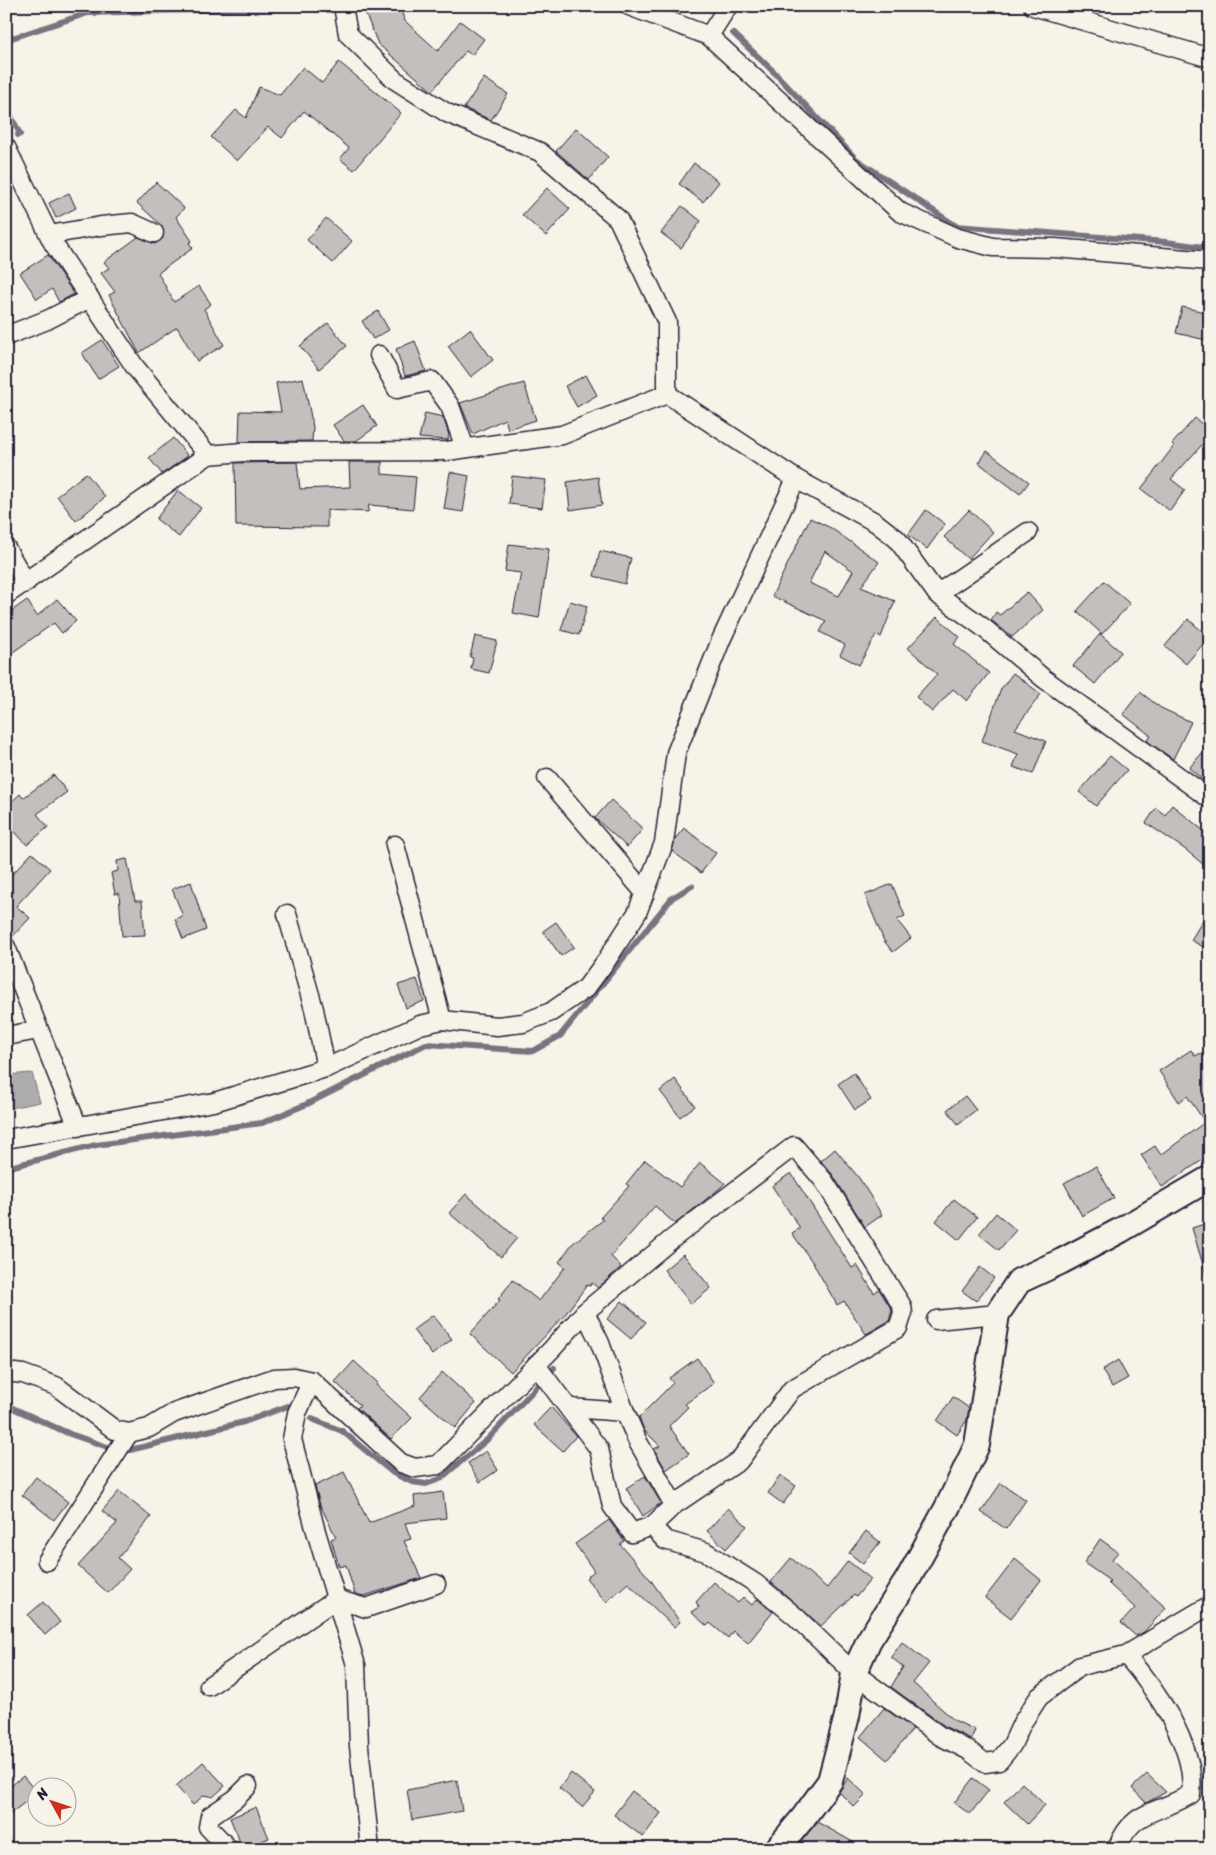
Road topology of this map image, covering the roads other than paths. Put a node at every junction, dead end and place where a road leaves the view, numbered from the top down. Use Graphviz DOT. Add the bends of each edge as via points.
graph roads {
  1 [pos="343,6"];
  2 [pos="629,6"];
  3 [pos="728,6"];
  4 [pos="1033,6"];
  5 [pos="709,36"];
  6 [pos="1210,58"];
  7 [pos="7,152"];
  8 [pos="154,234"];
  9 [pos="49,235"];
  10 [pos="1210,261"];
  11 [pos="90,298"];
  12 [pos="6,336"];
  13 [pos="379,355"];
  14 [pos="667,394"];
  15 [pos="465,448"];
  16 [pos="208,455"];
  17 [pos="796,479"];
  18 [pos="1028,532"];
  19 [pos="6,548"];
  20 [pos="26,583"];
  21 [pos="937,594"];
  22 [pos="6,596"];
  23 [pos="547,778"];
  24 [pos="1210,799"];
  25 [pos="395,845"];
  26 [pos="645,893"];
  27 [pos="287,914"];
  28 [pos="6,947"];
  29 [pos="442,1020"];
  30 [pos="39,1030"];
  31 [pos="6,1036"];
  32 [pos="326,1068"];
  33 [pos="78,1127"];
  34 [pos="6,1138"];
  35 [pos="1210,1178"];
  36 [pos="585,1312"];
  37 [pos="997,1314"];
  38 [pos="936,1320"];
  39 [pos="536,1365"];
  40 [pos="6,1372"];
  41 [pos="312,1381"];
  42 [pos="570,1408"];
  43 [pos="625,1412"];
  44 [pos="129,1432"];
  45 [pos="674,1505"];
  46 [pos="652,1526"];
  47 [pos="47,1561"];
  48 [pos="436,1584"];
  49 [pos="336,1599"];
  50 [pos="1210,1604"];
  51 [pos="1126,1655"];
  52 [pos="854,1673"];
  53 [pos="209,1686"];
  54 [pos="248,1786"];
  55 [pos="229,1849"];
  56 [pos="370,1849"];
  57 [pos="777,1849"];
  58 [pos="1117,1849"];
  1 -- 14 [label="street" via="348,34 395,80 447,113 540,152 618,219 667,322"];
  2 -- 5 [label="street"];
  3 -- 5 [label="street"];
  4 -- 6 [label="street"];
  5 -- 10 [label="street" via="900,212 958,238 993,247 1055,248"];
  7 -- 9 [label="street"];
  8 -- 9 [label="street" via="132,223"];
  9 -- 11 [label="street"];
  11 -- 12 [label="street"];
  11 -- 16 [label="street" via="136,367"];
  13 -- 15 [label="street" via="397,389 432,381 450,406"];
  14 -- 15 [label="street" via="562,435"];
  14 -- 17 [label="street"];
  15 -- 16 [label="street"];
  16 -- 20 [label="street"];
  17 -- 21 [label="street" via="875,522 897,539"];
  17 -- 26 [label="street" via="721,640 676,752 664,843"];
  18 -- 21 [label="street"];
  19 -- 20 [label="street"];
  20 -- 22 [label="street"];
  21 -- 24 [label="street" via="984,628 1043,678"];
  23 -- 26 [label="street"];
  25 -- 29 [label="street"];
  26 -- 29 [label="street" via="637,912 586,988 551,1012 523,1022 497,1026"];
  27 -- 32 [label="street" via="314,1009"];
  28 -- 30 [label="street"];
  29 -- 32 [label="street" via="420,1025"];
  30 -- 31 [label="street"];
  30 -- 33 [label="street"];
  32 -- 33 [label="street" via="214,1102"];
  33 -- 34 [label="street"];
  35 -- 37 [label="main road" via="1062,1262 1019,1281"];
  36 -- 39 [label="street"];
  36 -- 43 [label="street"];
  36 -- 45 [label="street" via="672,1238 794,1146 824,1181 902,1306 898,1328 792,1389 739,1461"];
  37 -- 38 [label="street"];
  37 -- 52 [label="main road" via="977,1446 948,1506 908,1579 869,1640"];
  39 -- 41 [label="street" via="438,1465 415,1468 401,1463"];
  39 -- 42 [label="street"];
  40 -- 44 [label="street" via="23,1374 56,1386 115,1430"];
  41 -- 44 [label="street" via="294,1377 274,1378 174,1413 149,1428"];
  41 -- 49 [label="street" via="296,1413 292,1439"];
  42 -- 43 [label="street"];
  42 -- 46 [label="street" via="599,1449 612,1506 632,1533"];
  43 -- 45 [label="street"];
  44 -- 47 [label="street"];
  45 -- 46 [label="street"];
  46 -- 52 [label="street" via="665,1540 706,1552 755,1583"];
  48 -- 49 [label="street" via="366,1608"];
  49 -- 53 [label="street"];
  49 -- 56 [label="street" via="356,1665 360,1755"];
  50 -- 51 [label="street"];
  51 -- 52 [label="street" via="1080,1666 1039,1697 1012,1745 999,1761 985,1764 968,1750 940,1736"];
  51 -- 58 [label="street" via="1146,1678 1175,1724 1193,1777 1191,1794 1141,1815 1123,1832"];
  52 -- 57 [label="main road" via="830,1781"];
  54 -- 55 [label="street" via="210,1816 208,1827"];
}
